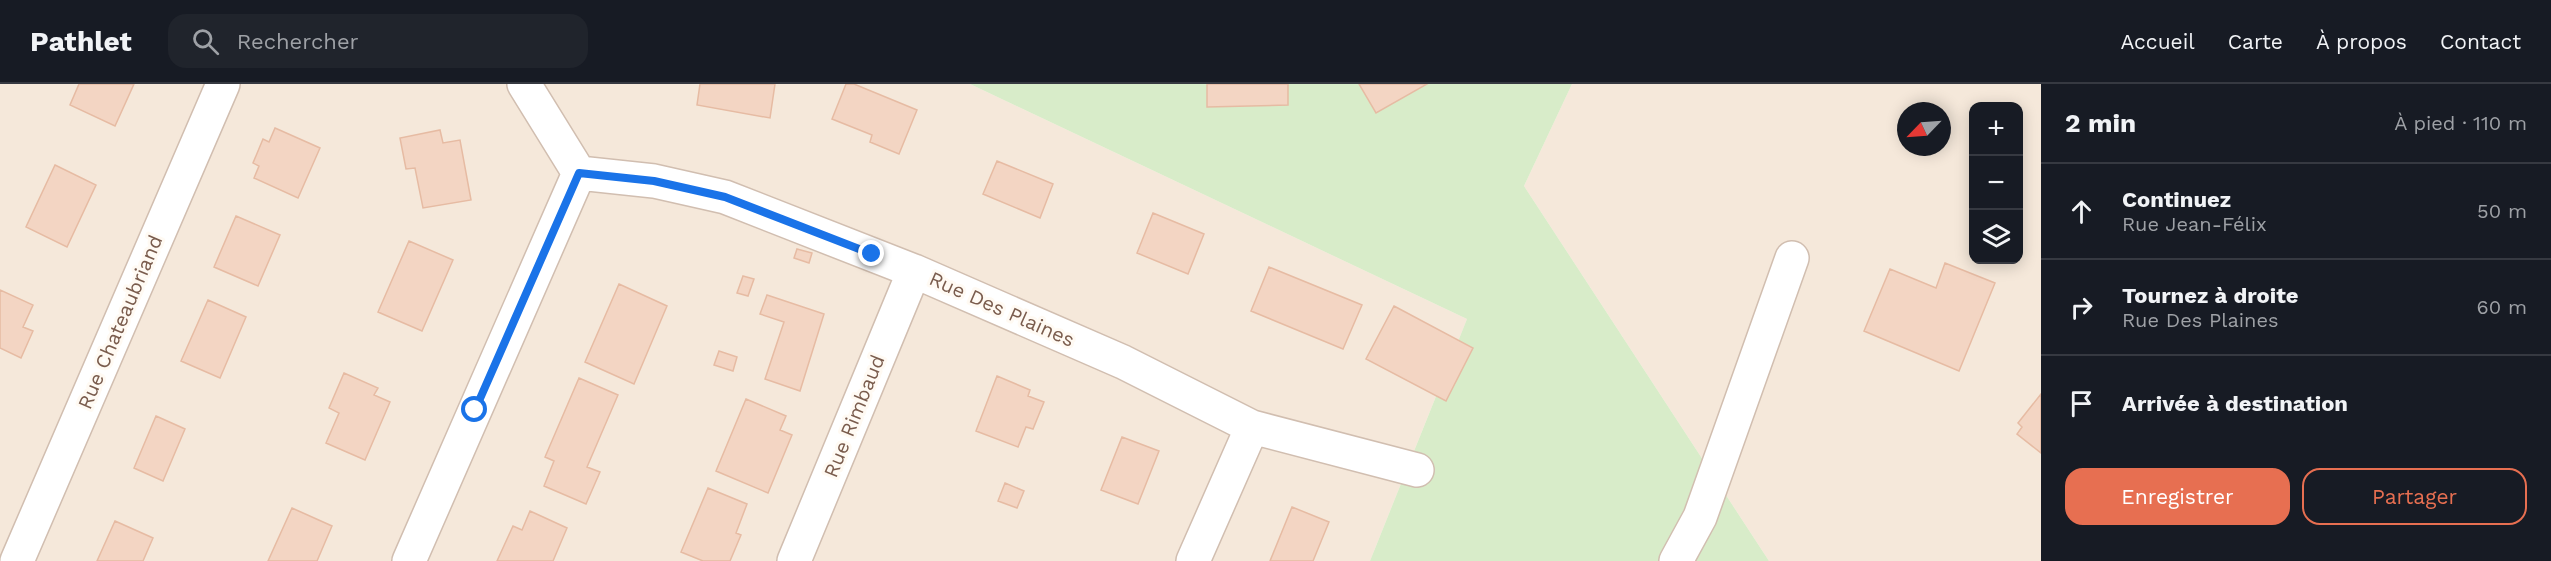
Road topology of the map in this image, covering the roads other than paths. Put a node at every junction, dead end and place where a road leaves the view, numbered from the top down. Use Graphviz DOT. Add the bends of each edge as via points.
graph roads {
  1 [pos="223,84"];
  2 [pos="525,84"];
  3 [pos="579,173"];
  4 [pos="1792,258"];
  5 [pos="914,270"];
  6 [pos="1252,428"];
  7 [pos="1417,470"];
  8 [pos="16,561"];
  9 [pos="409,561"];
  10 [pos="794,561"];
  11 [pos="1192,561"];
  12 [pos="1676,561"];
  1 -- 8 [label="street, Rue Chateaubriand"];
  2 -- 3 [label="street"];
  3 -- 5 [label="street, Rue Des Plaines" via="654,181 725,197"];
  3 -- 9 [label="street"];
  4 -- 12 [label="street" via="1700,517"];
  5 -- 6 [label="street, Rue Des Plaines" via="1123,362"];
  5 -- 10 [label="street, Rue Rimbaud"];
  6 -- 7 [label="street, Rue Des Plaines"];
  6 -- 11 [label="street"];
}
